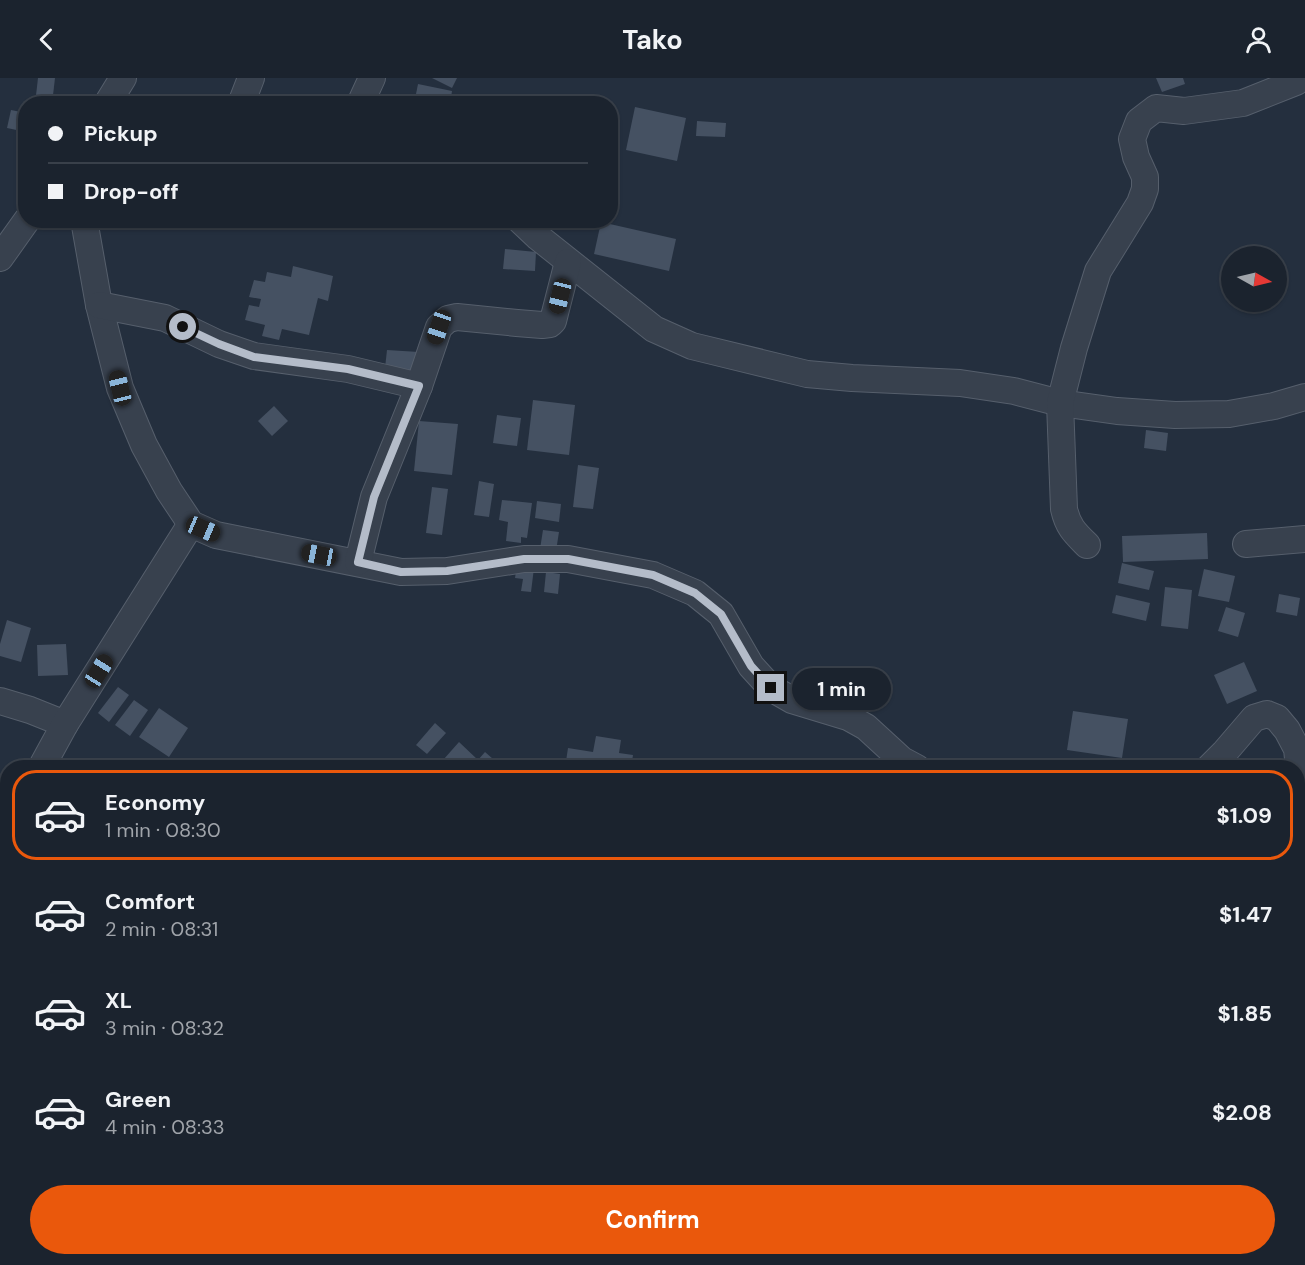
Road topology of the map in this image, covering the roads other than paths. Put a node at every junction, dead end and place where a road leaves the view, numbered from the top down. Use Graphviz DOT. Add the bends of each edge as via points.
graph roads {
  1 [pos="123,78"];
  2 [pos="250,78"];
  3 [pos="372,78"];
  4 [pos="1300,78"];
  5 [pos="112,96"];
  6 [pos="244,96"];
  7 [pos="364,96"];
  8 [pos="21,228"];
  9 [pos="85,228"];
  10 [pos="529,228"];
  11 [pos="1,254"];
  12 [pos="568,262"];
  13 [pos="99,305"];
  14 [pos="419,386"];
  15 [pos="1305,397"];
  16 [pos="1060,403"];
  17 [pos="191,524"];
  18 [pos="1305,539"];
  19 [pos="1246,544"];
  20 [pos="1087,545"];
  21 [pos="358,562"];
  22 [pos="0,701"];
  23 [pos="65,724"];
  24 [pos="1301,748"];
  25 [pos="45,760"];
  26 [pos="902,760"];
  27 [pos="1217,760"];
  1 -- 5 [label="street"];
  2 -- 6 [label="street"];
  3 -- 7 [label="street"];
  4 -- 16 [label="street" via="1243,103 1184,111 1156,108 1139,121 1132,139 1145,189 1098,271"];
  8 -- 11 [label="street"];
  9 -- 13 [label="street"];
  10 -- 12 [label="street"];
  12 -- 14 [label="street" via="550,324 448,319 439,327"];
  12 -- 16 [label="street" via="654,329 692,346 807,374 960,383"];
  13 -- 14 [label="street" via="165,318 254,357 348,369"];
  13 -- 17 [label="street" via="120,388 144,445"];
  14 -- 21 [label="street" via="374,497"];
  15 -- 16 [label="street" via="1229,414 1117,411"];
  16 -- 20 [label="street" via="1064,509 1072,530"];
  17 -- 21 [label="street" via="216,535"];
  17 -- 23 [label="street"];
  18 -- 19 [label="street"];
  21 -- 26 [label="street" via="401,572 447,571 524,559 568,559 653,575 695,593 721,614 751,666 771,688 792,700 848,717 866,727"];
  22 -- 23 [label="street"];
  23 -- 25 [label="street"];
  24 -- 27 [label="street" via="1277,718 1267,714 1254,718"];
}
